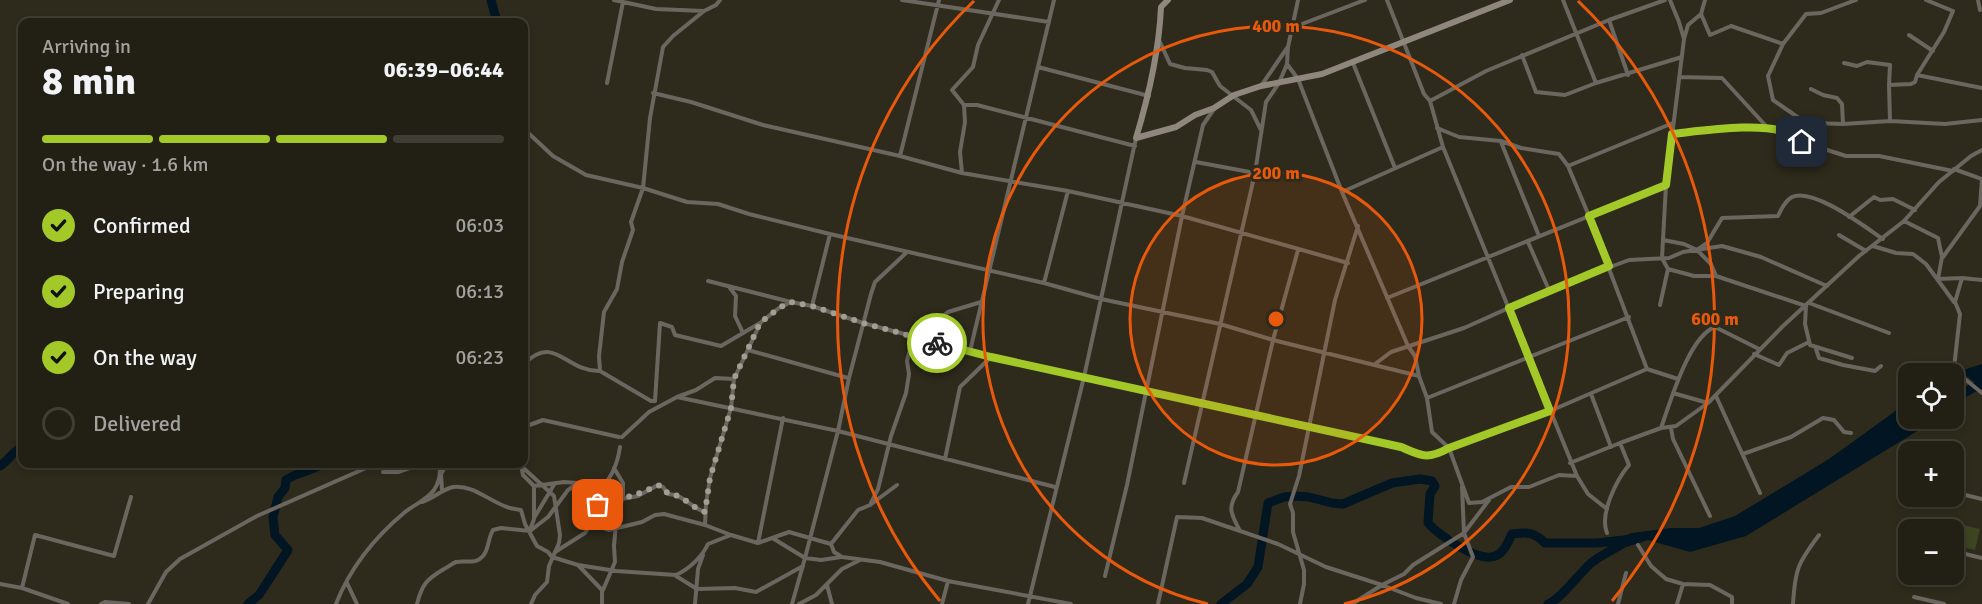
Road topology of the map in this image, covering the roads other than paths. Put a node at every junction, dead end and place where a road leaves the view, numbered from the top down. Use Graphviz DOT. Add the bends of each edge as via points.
graph roads {
  1 [pos="614,0"];
  2 [pos="720,0"];
  3 [pos="902,0"];
  4 [pos="999,0"];
  5 [pos="1054,0"];
  6 [pos="1168,0"];
  7 [pos="1298,0"];
  8 [pos="1365,0"];
  9 [pos="1387,0"];
  10 [pos="1563,0"];
  11 [pos="1665,0"];
  12 [pos="1670,0"];
  13 [pos="1705,0"];
  14 [pos="1856,0"];
  15 [pos="1926,0"];
  16 [pos="1978,0"];
  17 [pos="1506,1"];
  18 [pos="623,2"];
  19 [pos="938,3"];
  20 [pos="1980,10"];
  21 [pos="705,11"];
  22 [pos="994,12"];
  23 [pos="1701,14"];
  24 [pos="1609,20"];
  25 [pos="1049,22"];
  26 [pos="1294,27"];
  27 [pos="1575,33"];
  28 [pos="1909,35"];
  29 [pos="1684,39"];
  30 [pos="1160,41"];
  31 [pos="1403,42"];
  32 [pos="1783,44"];
  33 [pos="1288,47"];
  34 [pos="1933,51"];
  35 [pos="1522,55"];
  36 [pos="1682,57"];
  37 [pos="1353,63"];
  38 [pos="1844,63"];
  39 [pos="1287,64"];
  40 [pos="1038,68"];
  41 [pos="1628,75"];
  42 [pos="1917,75"];
  43 [pos="1679,77"];
  44 [pos="1298,79"];
  45 [pos="607,83"];
  46 [pos="1279,83"];
  47 [pos="1596,83"];
  48 [pos="1889,85"];
  49 [pos="1261,86"];
  50 [pos="1982,88"];
  51 [pos="1811,89"];
  52 [pos="653,93"];
  53 [pos="1234,95"];
  54 [pos="1149,96"];
  55 [pos="1430,101"];
  56 [pos="964,105"];
  57 [pos="1214,108"];
  58 [pos="1025,119"];
  59 [pos="1982,120"];
  60 [pos="1890,121"];
  61 [pos="1673,123"];
  62 [pos="1843,124"];
  63 [pos="1809,125"];
  64 [pos="1437,128"];
  65 [pos="1765,128"];
  66 [pos="1261,131"];
  67 [pos="1788,132"];
  68 [pos="528,133"];
  69 [pos="1672,134"];
  70 [pos="1136,138"];
  71 [pos="1501,141"];
  72 [pos="1135,146"];
  73 [pos="1443,147"];
  74 [pos="1982,150"];
  75 [pos="900,156"];
  76 [pos="1196,162"];
  77 [pos="1568,166"];
  78 [pos="1395,168"];
  79 [pos="1954,170"];
  80 [pos="962,173"];
  81 [pos="1255,173"];
  82 [pos="1982,179"];
  83 [pos="1011,181"];
  84 [pos="1666,185"];
  85 [pos="643,188"];
  86 [pos="1068,191"];
  87 [pos="1342,192"];
  88 [pos="1122,204"];
  89 [pos="1915,210"];
  90 [pos="1182,216"];
  91 [pos="1589,216"];
  92 [pos="1849,217"];
  93 [pos="1904,221"];
  94 [pos="1358,226"];
  95 [pos="1240,233"];
  96 [pos="830,234"];
  97 [pos="1839,235"];
  98 [pos="1539,236"];
  99 [pos="1883,239"];
  100 [pos="1663,240"];
  101 [pos="1528,242"];
  102 [pos="1873,246"];
  103 [pos="1298,250"];
  104 [pos="1697,250"];
  105 [pos="1866,251"];
  106 [pos="907,252"];
  107 [pos="1487,256"];
  108 [pos="1942,257"];
  109 [pos="1662,258"];
  110 [pos="1348,263"];
  111 [pos="1609,266"];
  112 [pos="1668,269"];
  113 [pos="988,271"];
  114 [pos="1716,276"];
  115 [pos="1962,278"];
  116 [pos="1938,279"];
  117 [pos="708,280"];
  118 [pos="1982,280"];
  119 [pos="1044,283"];
  120 [pos="1827,286"];
  121 [pos="730,287"];
  122 [pos="1549,290"];
  123 [pos="1387,297"];
  124 [pos="1101,299"];
  125 [pos="791,302"];
  126 [pos="982,302"];
  127 [pos="1955,302"];
  128 [pos="1808,304"];
  129 [pos="1660,305"];
  130 [pos="812,306"];
  131 [pos="1509,308"];
  132 [pos="1161,312"];
  133 [pos="1629,317"];
  134 [pos="760,323"];
  135 [pos="863,323"];
  136 [pos="1220,324"];
  137 [pos="743,333"];
  138 [pos="1889,333"];
  139 [pos="917,337"];
  140 [pos="1273,340"];
  141 [pos="1809,342"];
  142 [pos="1408,346"];
  143 [pos="1816,348"];
  144 [pos="1759,349"];
  145 [pos="748,350"];
  146 [pos="970,351"];
  147 [pos="1326,352"];
  148 [pos="1754,354"];
  149 [pos="991,357"];
  150 [pos="1529,357"];
  151 [pos="1852,358"];
  152 [pos="528,360"];
  153 [pos="1374,365"];
  154 [pos="1881,366"];
  155 [pos="1647,369"];
  156 [pos="600,371"];
  157 [pos="1419,376"];
  158 [pos="1084,377"];
  159 [pos="849,378"];
  160 [pos="734,379"];
  161 [pos="1678,379"];
  162 [pos="1146,390"];
  163 [pos="1673,393"];
  164 [pos="1982,393"];
  165 [pos="1591,394"];
  166 [pos="1716,396"];
  167 [pos="677,397"];
  168 [pos="1426,398"];
  169 [pos="1202,403"];
  170 [pos="1708,403"];
  171 [pos="731,408"];
  172 [pos="1550,411"];
  173 [pos="1257,416"];
  174 [pos="783,418"];
  175 [pos="528,426"];
  176 [pos="1310,427"];
  177 [pos="1661,428"];
  178 [pos="1671,428"];
  179 [pos="838,431"];
  180 [pos="1851,433"];
  181 [pos="1620,443"];
  182 [pos="889,445"];
  183 [pos="620,447"];
  184 [pos="1611,447"];
  185 [pos="1449,448"];
  186 [pos="1743,453"];
  187 [pos="945,459"];
  188 [pos="1570,463"];
  189 [pos="366,468"];
  190 [pos="410,468"];
  191 [pos="440,468"];
  192 [pos="445,468"];
  193 [pos="521,468"];
  194 [pos="524,468"];
  195 [pos="614,468"];
  196 [pos="383,472"];
  197 [pos="441,474"];
  198 [pos="1577,476"];
  199 [pos="1461,480"];
  200 [pos="555,483"];
  201 [pos="1184,483"];
  202 [pos="541,484"];
  203 [pos="603,485"];
  204 [pos="897,485"];
  205 [pos="534,486"];
  206 [pos="1055,487"];
  207 [pos="442,490"];
  208 [pos="550,491"];
  209 [pos="1760,492"];
  210 [pos="1964,495"];
  211 [pos="131,497"];
  212 [pos="1491,497"];
  213 [pos="623,498"];
  214 [pos="1982,499"];
  215 [pos="422,501"];
  216 [pos="597,505"];
  217 [pos="870,506"];
  218 [pos="556,508"];
  219 [pos="1607,509"];
  220 [pos="705,512"];
  221 [pos="1710,516"];
  222 [pos="534,519"];
  223 [pos="593,521"];
  224 [pos="705,525"];
  225 [pos="616,527"];
  226 [pos="1239,530"];
  227 [pos="530,531"];
  228 [pos="1607,532"];
  229 [pos="1464,533"];
  230 [pos="731,535"];
  231 [pos="1819,535"];
  232 [pos="773,538"];
  233 [pos="811,538"];
  234 [pos="758,543"];
  235 [pos="831,544"];
  236 [pos="1638,545"];
  237 [pos="555,552"];
  238 [pos="704,552"];
  239 [pos="1300,554"];
  240 [pos="1964,554"];
  241 [pos="552,557"];
  242 [pos="842,557"];
  243 [pos="804,558"];
  244 [pos="1982,558"];
  245 [pos="860,559"];
  246 [pos="578,565"];
  247 [pos="802,566"];
  248 [pos="612,571"];
  249 [pos="1626,573"];
  250 [pos="676,575"];
  251 [pos="1105,576"];
  252 [pos="948,581"];
  253 [pos="346,583"];
  254 [pos="0,584"];
  255 [pos="1683,584"];
  256 [pos="827,585"];
  257 [pos="1382,585"];
  258 [pos="22,588"];
  259 [pos="602,590"];
  260 [pos="697,590"];
  261 [pos="1030,597"];
  262 [pos="1914,597"];
  263 [pos="1416,598"];
  264 [pos="68,604"];
  265 [pos="101,604"];
  266 [pos="129,604"];
  267 [pos="148,604"];
  268 [pos="336,604"];
  269 [pos="357,604"];
  270 [pos="417,604"];
  271 [pos="531,604"];
  272 [pos="602,604"];
  273 [pos="695,604"];
  274 [pos="792,604"];
  275 [pos="798,604"];
  276 [pos="832,604"];
  277 [pos="942,604"];
  278 [pos="1028,604"];
  279 [pos="1071,604"];
  280 [pos="1158,604"];
  281 [pos="1300,604"];
  282 [pos="1352,604"];
  283 [pos="1415,604"];
  284 [pos="1441,604"];
  285 [pos="1454,604"];
  286 [pos="1618,604"];
  287 [pos="1677,604"];
  288 [pos="1732,604"];
  289 [pos="1792,604"];
  290 [pos="1944,604"];
  1 -- 18 [label="street"];
  2 -- 21 [label="street"];
  3 -- 19 [label="street"];
  4 -- 22 [label="street"];
  5 -- 25 [label="street"];
  6 -- 30 [label="street" via="1161,7"];
  7 -- 26 [label="street"];
  8 -- 26 [label="street"];
  9 -- 31 [label="street"];
  10 -- 27 [label="street"];
  11 -- 24 [label="street"];
  12 -- 29 [label="street"];
  13 -- 23 [label="street"];
  14 -- 32 [label="street" via="1821,13 1806,14"];
  15 -- 34 [label="street" via="1953,11"];
  16 -- 20 [label="street"];
  17 -- 31 [label="street"];
  18 -- 21 [label="street" via="656,9"];
  18 -- 45 [label="street"];
  19 -- 22 [label="street"];
  19 -- 75 [label="street"];
  21 -- 52 [label="street" via="663,47"];
  22 -- 25 [label="street"];
  22 -- 56 [label="street" via="978,45 973,67 952,90"];
  23 -- 29 [label="street" via="1688,25"];
  23 -- 32 [label="street" via="1710,35 1731,26"];
  24 -- 27 [label="street"];
  24 -- 41 [label="street"];
  25 -- 40 [label="street"];
  26 -- 33 [label="street"];
  27 -- 35 [label="street"];
  27 -- 47 [label="street"];
  28 -- 34 [label="street"];
  29 -- 36 [label="street"];
  30 -- 53 [label="street" via="1170,64 1212,72 1220,86"];
  30 -- 54 [label="street"];
  31 -- 37 [label="street"];
  31 -- 55 [label="street"];
  32 -- 63 [label="street" via="1768,76 1773,100"];
  33 -- 39 [label="street"];
  33 -- 49 [label="street"];
  34 -- 42 [label="street"];
  35 -- 47 [label="street" via="1536,92 1565,95"];
  35 -- 55 [label="street"];
  36 -- 41 [label="street"];
  36 -- 43 [label="street"];
  37 -- 44 [label="street"];
  37 -- 78 [label="street"];
  38 -- 48 [label="street" via="1890,65"];
  39 -- 44 [label="street"];
  39 -- 46 [label="street"];
  40 -- 54 [label="street"];
  40 -- 58 [label="street"];
  41 -- 47 [label="street"];
  42 -- 48 [label="street" via="1911,84"];
  42 -- 50 [label="street"];
  43 -- 61 [label="street"];
  43 -- 65 [label="street" via="1722,78"];
  44 -- 46 [label="street"];
  44 -- 87 [label="street"];
  46 -- 49 [label="street"];
  46 -- 66 [label="street" via="1266,102"];
  48 -- 60 [label="street"];
  49 -- 53 [label="street"];
  51 -- 62 [label="street" via="1837,98 1842,104"];
  52 -- 75 [label="street" via="763,125"];
  52 -- 85 [label="street"];
  53 -- 57 [label="street"];
  53 -- 66 [label="street" via="1251,110"];
  54 -- 70 [label="street"];
  55 -- 64 [label="street"];
  56 -- 58 [label="street"];
  56 -- 80 [label="street"];
  57 -- 70 [label="street" via="1176,128"];
  57 -- 76 [label="street" via="1203,125"];
  58 -- 72 [label="street"];
  58 -- 83 [label="street"];
  59 -- 60 [label="street" via="1945,124"];
  60 -- 62 [label="street"];
  61 -- 69 [label="street"];
  61 -- 77 [label="street"];
  62 -- 63 [label="street"];
  63 -- 67 [label="street"];
  64 -- 71 [label="street" via="1459,137"];
  64 -- 73 [label="street"];
  65 -- 67 [label="street"];
  65 -- 69 [label="street"];
  66 -- 81 [label="street"];
  67 -- 79 [label="street" via="1802,142 1846,156 1879,156"];
  68 -- 85 [label="street" via="553,156 586,174"];
  69 -- 84 [label="street"];
  70 -- 72 [label="street"];
  71 -- 77 [label="street" via="1559,154"];
  71 -- 98 [label="street"];
  72 -- 88 [label="street"];
  73 -- 78 [label="street"];
  73 -- 107 [label="street"];
  74 -- 79 [label="street"];
  75 -- 80 [label="street"];
  76 -- 81 [label="street"];
  76 -- 90 [label="street"];
  77 -- 91 [label="street"];
  78 -- 87 [label="street"];
  79 -- 82 [label="street"];
  79 -- 89 [label="street"];
  80 -- 83 [label="street"];
  81 -- 95 [label="street"];
  82 -- 108 [label="street" via="1980,206"];
  83 -- 86 [label="street"];
  83 -- 113 [label="street"];
  84 -- 91 [label="street"];
  84 -- 100 [label="street"];
  85 -- 96 [label="street" via="687,202 718,204"];
  85 -- 156 [label="street" via="631,222 633,230 617,289 604,312"];
  86 -- 88 [label="street"];
  86 -- 119 [label="street"];
  87 -- 94 [label="street"];
  88 -- 90 [label="street"];
  88 -- 124 [label="street"];
  89 -- 92 [label="street" via="1893,199 1880,200 1874,196"];
  89 -- 93 [label="street"];
  90 -- 95 [label="street"];
  90 -- 132 [label="street"];
  91 -- 98 [label="street"];
  91 -- 111 [label="street"];
  92 -- 99 [label="street"];
  92 -- 104 [label="street" via="1817,199 1796,196 1785,203 1778,216 1722,218 1707,243"];
  93 -- 99 [label="street"];
  93 -- 108 [label="street" via="1938,238"];
  94 -- 110 [label="street"];
  94 -- 123 [label="street"];
  95 -- 103 [label="street"];
  95 -- 136 [label="street"];
  96 -- 106 [label="street"];
  96 -- 130 [label="street"];
  97 -- 105 [label="street"];
  98 -- 101 [label="street"];
  99 -- 102 [label="street"];
  100 -- 104 [label="street"];
  100 -- 109 [label="street"];
  101 -- 107 [label="street"];
  101 -- 122 [label="street"];
  102 -- 105 [label="street"];
  102 -- 116 [label="street" via="1913,254"];
  103 -- 110 [label="street"];
  103 -- 140 [label="street"];
  104 -- 109 [label="street"];
  104 -- 114 [label="street" via="1711,264"];
  104 -- 120 [label="street" via="1722,246 1739,249"];
  105 -- 120 [label="street"];
  106 -- 113 [label="street"];
  106 -- 135 [label="street" via="875,282"];
  107 -- 123 [label="street"];
  107 -- 131 [label="street"];
  108 -- 116 [label="street"];
  109 -- 111 [label="street"];
  109 -- 112 [label="street"];
  110 -- 147 [label="street" via="1335,300"];
  111 -- 122 [label="street"];
  111 -- 133 [label="street"];
  112 -- 114 [label="street" via="1694,276"];
  112 -- 129 [label="street"];
  113 -- 119 [label="street"];
  113 -- 126 [label="street"];
  114 -- 128 [label="street"];
  115 -- 116 [label="street"];
  115 -- 118 [label="street"];
  115 -- 127 [label="street"];
  116 -- 127 [label="street"];
  117 -- 121 [label="street"];
  119 -- 124 [label="street"];
  120 -- 128 [label="street"];
  121 -- 125 [label="street"];
  121 -- 137 [label="street" via="736,296 735,315"];
  122 -- 131 [label="street"];
  123 -- 142 [label="street"];
  124 -- 132 [label="street"];
  124 -- 158 [label="street"];
  125 -- 130 [label="street"];
  125 -- 134 [label="street"];
  126 -- 139 [label="street" via="948,312"];
  126 -- 146 [label="street"];
  127 -- 164 [label="street" via="1960,314 1954,368"];
  128 -- 138 [label="street"];
  128 -- 141 [label="street" via="1805,324"];
  128 -- 144 [label="street"];
  130 -- 135 [label="street"];
  131 -- 142 [label="street"];
  131 -- 150 [label="street"];
  132 -- 136 [label="street"];
  132 -- 162 [label="street"];
  133 -- 150 [label="street"];
  133 -- 155 [label="street"];
  134 -- 137 [label="street"];
  134 -- 145 [label="street"];
  135 -- 139 [label="street"];
  135 -- 159 [label="street"];
  136 -- 140 [label="street"];
  136 -- 169 [label="street"];
  137 -- 156 [label="street" via="721,346 682,338 675,335 672,327 660,324 655,401"];
  139 -- 146 [label="street"];
  139 -- 182 [label="street" via="910,350 906,393"];
  140 -- 147 [label="street"];
  140 -- 173 [label="street"];
  141 -- 143 [label="street"];
  141 -- 148 [label="street" via="1787,353 1779,364"];
  142 -- 153 [label="street" via="1391,352"];
  142 -- 157 [label="street"];
  143 -- 151 [label="street"];
  143 -- 154 [label="street" via="1819,358 1843,366 1875,371"];
  144 -- 148 [label="street"];
  144 -- 161 [label="street" via="1718,328 1709,329 1693,348"];
  145 -- 159 [label="street"];
  145 -- 160 [label="street"];
  146 -- 149 [label="street"];
  147 -- 153 [label="street"];
  147 -- 176 [label="street"];
  148 -- 166 [label="street"];
  149 -- 158 [label="street"];
  149 -- 187 [label="street" via="960,387"];
  150 -- 168 [label="street"];
  150 -- 172 [label="street"];
  152 -- 156 [label="street" via="532,355 554,351 581,369"];
  153 -- 157 [label="street"];
  155 -- 161 [label="street"];
  155 -- 165 [label="street"];
  157 -- 168 [label="street"];
  158 -- 162 [label="street"];
  158 -- 206 [label="street"];
  159 -- 179 [label="street"];
  160 -- 167 [label="street" via="715,378"];
  160 -- 171 [label="street"];
  161 -- 163 [label="street"];
  162 -- 169 [label="street"];
  162 -- 251 [label="street"];
  163 -- 170 [label="street"];
  163 -- 177 [label="street"];
  165 -- 172 [label="street"];
  165 -- 184 [label="street"];
  166 -- 170 [label="street"];
  166 -- 186 [label="street"];
  167 -- 171 [label="street"];
  167 -- 175 [label="street" via="649,412 620,437 543,420"];
  168 -- 185 [label="street" via="1432,432"];
  169 -- 173 [label="street"];
  169 -- 201 [label="street"];
  170 -- 178 [label="street"];
  171 -- 174 [label="street"];
  171 -- 220 [label="street" via="710,478"];
  172 -- 185 [label="street"];
  172 -- 188 [label="street"];
  173 -- 176 [label="street"];
  173 -- 226 [label="street" via="1238,492 1232,500 1231,513"];
  174 -- 179 [label="street"];
  174 -- 234 [label="street"];
  176 -- 185 [label="street" via="1401,447 1419,456 1439,454"];
  176 -- 239 [label="street" via="1290,504"];
  177 -- 178 [label="street"];
  177 -- 181 [label="street"];
  178 -- 221 [label="street"];
  179 -- 182 [label="street"];
  179 -- 233 [label="street"];
  180 -- 186 [label="street" via="1823,417 1791,436"];
  181 -- 184 [label="street"];
  181 -- 219 [label="street" via="1629,465 1619,478"];
  182 -- 187 [label="street"];
  182 -- 217 [label="street"];
  183 -- 195 [label="street"];
  184 -- 188 [label="street"];
  185 -- 199 [label="street"];
  186 -- 209 [label="street"];
  187 -- 206 [label="street"];
  188 -- 198 [label="street"];
  189 -- 267 [label="street" via="256,516 180,560 166,572"];
  190 -- 196 [label="street"];
  191 -- 197 [label="street"];
  192 -- 197 [label="street"];
  193 -- 205 [label="street"];
  194 -- 202 [label="street"];
  195 -- 203 [label="street"];
  195 -- 213 [label="street" via="623,483"];
  197 -- 207 [label="street"];
  197 -- 215 [label="street" via="434,490"];
  198 -- 212 [label="street" via="1559,475 1529,487 1512,487"];
  198 -- 219 [label="street" via="1588,494"];
  199 -- 212 [label="street" via="1469,503"];
  199 -- 229 [label="street"];
  200 -- 202 [label="street"];
  200 -- 203 [label="street"];
  200 -- 208 [label="street"];
  202 -- 205 [label="street"];
  202 -- 208 [label="street"];
  203 -- 216 [label="street"];
  204 -- 217 [label="street"];
  205 -- 222 [label="street"];
  206 -- 261 [label="street"];
  207 -- 215 [label="street"];
  207 -- 227 [label="street" via="469,489 521,510"];
  208 -- 218 [label="street"];
  208 -- 222 [label="street"];
  210 -- 214 [label="street"];
  211 -- 258 [label="street" via="114,556 35,535"];
  212 -- 229 [label="street"];
  213 -- 216 [label="street" via="609,506"];
  213 -- 220 [label="street" via="658,485"];
  213 -- 225 [label="street"];
  215 -- 253 [label="street" via="375,541"];
  216 -- 218 [label="street" via="574,486"];
  216 -- 223 [label="street"];
  217 -- 235 [label="street" via="858,510"];
  218 -- 227 [label="street"];
  218 -- 237 [label="street" via="560,539"];
  219 -- 228 [label="street"];
  220 -- 224 [label="street"];
  222 -- 227 [label="street"];
  223 -- 225 [label="street" via="609,530"];
  223 -- 237 [label="street" via="585,533"];
  224 -- 225 [label="street" via="664,514"];
  224 -- 230 [label="street"];
  225 -- 248 [label="street"];
  226 -- 239 [label="street"];
  226 -- 280 [label="street" via="1202,518 1177,517"];
  227 -- 241 [label="street" via="537,546"];
  227 -- 270 [label="street" via="492,530 482,557 456,562 430,576"];
  229 -- 257 [label="street"];
  229 -- 285 [label="street" via="1473,557"];
  230 -- 234 [label="street"];
  230 -- 238 [label="street" via="708,544"];
  231 -- 289 [label="street" via="1794,576"];
  232 -- 233 [label="street" via="789,532"];
  232 -- 234 [label="street"];
  232 -- 243 [label="street"];
  233 -- 235 [label="street"];
  233 -- 243 [label="street"];
  235 -- 242 [label="street"];
  236 -- 255 [label="street" via="1651,566 1666,579"];
  237 -- 241 [label="street"];
  238 -- 250 [label="street"];
  238 -- 260 [label="street"];
  239 -- 257 [label="street"];
  239 -- 281 [label="street" via="1304,577"];
  240 -- 244 [label="street"];
  241 -- 246 [label="street"];
  241 -- 271 [label="street" via="547,582"];
  242 -- 243 [label="street"];
  242 -- 245 [label="street"];
  243 -- 247 [label="street"];
  245 -- 252 [label="street"];
  245 -- 256 [label="street" via="842,569"];
  246 -- 248 [label="street"];
  246 -- 259 [label="street"];
  247 -- 260 [label="street" via="756,592 735,588"];
  247 -- 274 [label="street"];
  248 -- 250 [label="street"];
  248 -- 259 [label="street"];
  249 -- 286 [label="street"];
  250 -- 260 [label="street"];
  252 -- 261 [label="street"];
  252 -- 277 [label="street"];
  253 -- 268 [label="street"];
  253 -- 269 [label="street"];
  254 -- 258 [label="street"];
  255 -- 287 [label="street"];
  255 -- 288 [label="street" via="1710,585 1732,597"];
  256 -- 275 [label="street"];
  256 -- 276 [label="street"];
  257 -- 263 [label="street"];
  257 -- 282 [label="street"];
  258 -- 264 [label="street"];
  259 -- 272 [label="street"];
  260 -- 273 [label="street"];
  261 -- 278 [label="street"];
  261 -- 279 [label="street"];
  262 -- 290 [label="street"];
  263 -- 283 [label="street"];
  263 -- 284 [label="street"];
  265 -- 266 [label="street"];
}
